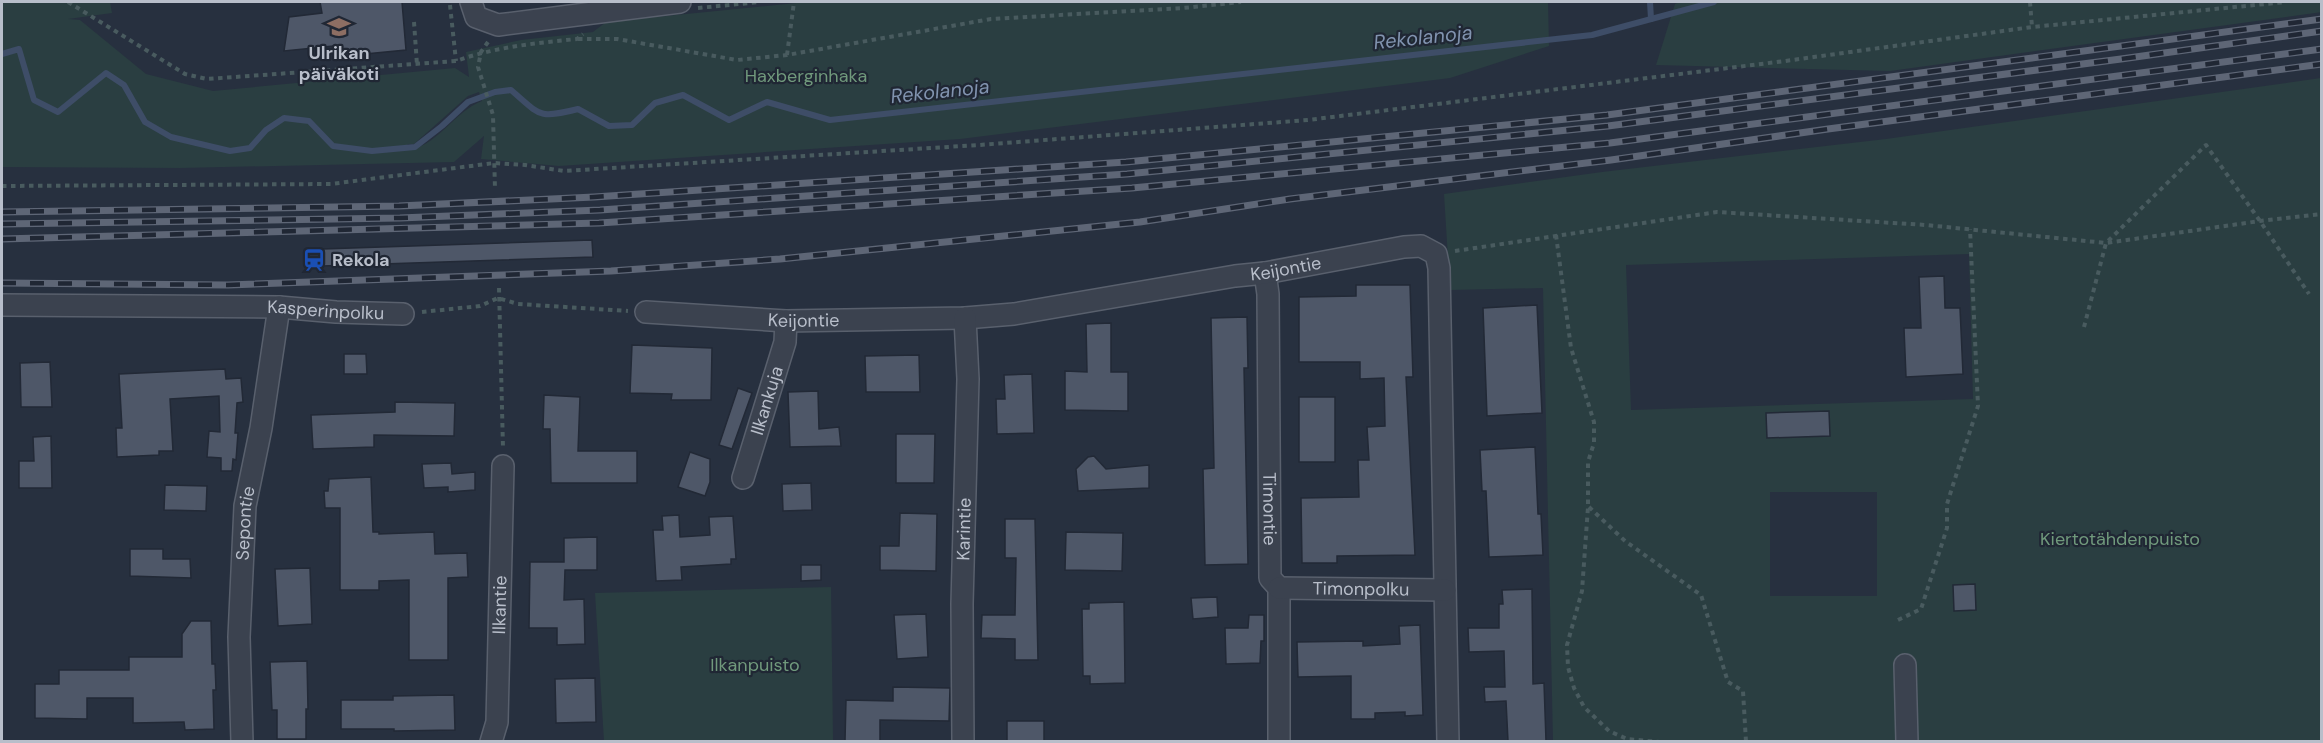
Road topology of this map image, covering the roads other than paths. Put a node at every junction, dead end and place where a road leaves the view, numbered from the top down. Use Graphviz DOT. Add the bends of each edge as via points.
graph roads {
  1 [pos="471,2"];
  2 [pos="680,2"];
  3 [pos="1265,273"];
  4 [pos="2,305"];
  5 [pos="279,307"];
  6 [pos="646,312"];
  7 [pos="403,314"];
  8 [pos="965,318"];
  9 [pos="786,321"];
  10 [pos="503,466"];
  11 [pos="743,478"];
  12 [pos="1279,588"];
  13 [pos="1445,590"];
  14 [pos="1905,665"];
  15 [pos="242,741"];
  16 [pos="491,741"];
  17 [pos="963,741"];
  18 [pos="1279,741"];
  19 [pos="1448,741"];
  20 [pos="1907,741"];
  1 -- 2 [label="street" via="476,17 498,25"];
  3 -- 8 [label="street, Keijontie" via="1014,314"];
  3 -- 12 [label="street, Timontie" via="1270,578"];
  3 -- 13 [label="street, Keijontie" via="1404,247 1420,246 1436,254 1442,365"];
  4 -- 5 [label="street, Kasperinpolku"];
  5 -- 7 [label="street, Kasperinpolku"];
  5 -- 15 [label="street, Sepontie" via="244,516 239,637"];
  6 -- 9 [label="street, Keijontie"];
  8 -- 9 [label="street, Keijontie"];
  8 -- 17 [label="street, Karintie" via="968,379"];
  9 -- 11 [label="street, Ilkankuja" via="785,342"];
  10 -- 16 [label="street, Ilkantie" via="497,722"];
  12 -- 13 [label="street, Timonpolku"];
  12 -- 18 [label="street, Timontie"];
  13 -- 19 [label="street"];
  14 -- 20 [label="street"];
}
